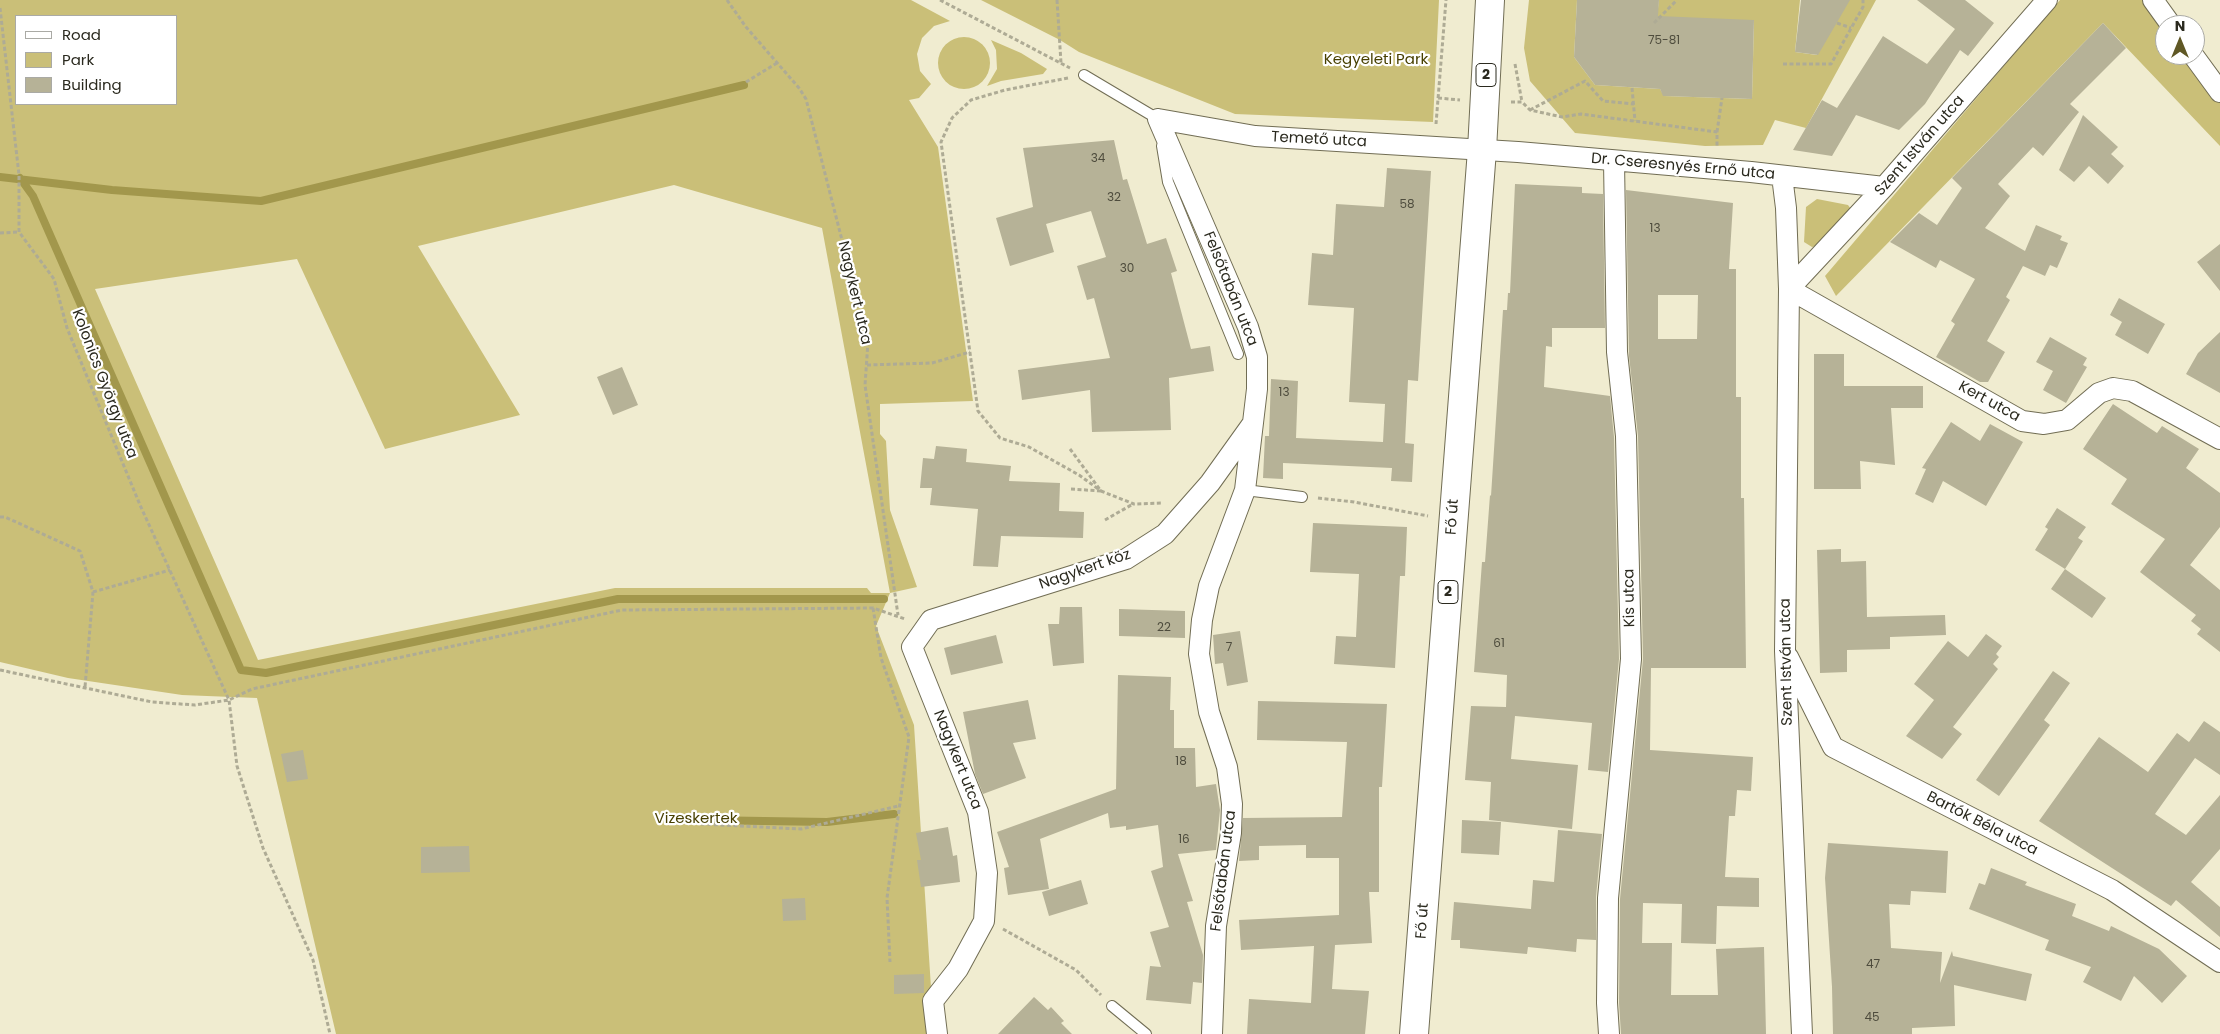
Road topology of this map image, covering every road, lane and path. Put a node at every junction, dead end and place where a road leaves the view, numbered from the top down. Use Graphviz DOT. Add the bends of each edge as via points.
graph roads {
  1 [pos="727,0"];
  2 [pos="940,0"];
  3 [pos="1057,0"];
  4 [pos="1446,0"];
  5 [pos="1490,0"];
  6 [pos="1677,0"];
  7 [pos="1863,0"];
  8 [pos="2047,0"];
  9 [pos="2153,0"];
  10 [pos="0,8"];
  11 [pos="2164,15"];
  12 [pos="1654,23"];
  13 [pos="1837,23"];
  14 [pos="1851,28"];
  15 [pos="777,63"];
  16 [pos="1061,63"];
  17 [pos="1515,64"];
  18 [pos="1782,64"];
  19 [pos="2200,65"];
  20 [pos="1084,75"];
  21 [pos="746,82"];
  22 [pos="1632,88"];
  23 [pos="2220,92"];
  24 [pos="1438,98"];
  25 [pos="1722,98"];
  26 [pos="1484,101"];
  27 [pos="1522,102"];
  28 [pos="1634,104"];
  29 [pos="1530,110"];
  30 [pos="1158,119"];
  31 [pos="1635,121"];
  32 [pos="1717,132"];
  33 [pos="1434,146"];
  34 [pos="1482,150"];
  35 [pos="1614,161"];
  36 [pos="1716,169"];
  37 [pos="1782,176"];
  38 [pos="1884,187"];
  39 [pos="18,232"];
  40 [pos="0,233"];
  41 [pos="1789,289"];
  42 [pos="970,352"];
  43 [pos="1238,354"];
  44 [pos="867,365"];
  45 [pos="1254,421"];
  46 [pos="2220,439"];
  47 [pos="1070,449"];
  48 [pos="1071,489"];
  49 [pos="1203,490"];
  50 [pos="1245,490"];
  51 [pos="1101,491"];
  52 [pos="1302,497"];
  53 [pos="1134,504"];
  54 [pos="1427,516"];
  55 [pos="0,517"];
  56 [pos="1105,520"];
  57 [pos="170,570"];
  58 [pos="93,592"];
  59 [pos="873,608"];
  60 [pos="924,627"];
  61 [pos="1785,651"];
  62 [pos="0,670"];
  63 [pos="85,688"];
  64 [pos="229,700"];
  65 [pos="898,806"];
  66 [pos="701,824"];
  67 [pos="984,921"];
  68 [pos="890,962"];
  69 [pos="2220,962"];
  70 [pos="1112,1006"];
  71 [pos="330,1034"];
  72 [pos="937,1034"];
  73 [pos="1146,1034"];
  74 [pos="1212,1034"];
  75 [pos="1414,1034"];
  76 [pos="1609,1034"];
  77 [pos="1802,1034"];
  1 -- 15 [label="path, Nagykert utca"];
  2 -- 16 [label="path"];
  3 -- 16 [label="path"];
  4 -- 24 [label="path"];
  5 -- 26 [label="main road, Fő út / 2"];
  6 -- 12 [label="path"];
  7 -- 14 [label="path" via="1863,7"];
  8 -- 38 [label="street, Szent István utca"];
  9 -- 11 [label="street"];
  10 -- 39 [label="path" via="19,177"];
  13 -- 14 [label="path"];
  14 -- 18 [label="path" via="1831,64"];
  15 -- 21 [label="path"];
  15 -- 44 [label="path, Nagykert utca" via="806,99 868,342"];
  16 -- 20 [label="path"];
  17 -- 27 [label="path"];
  19 -- 23 [label="street"];
  20 -- 30 [label="lane"];
  20 -- 42 [label="path" via="1013,88 971,100 952,118 941,142"];
  22 -- 28 [label="path"];
  24 -- 26 [label="path"];
  24 -- 33 [label="path"];
  25 -- 32 [label="path"];
  26 -- 27 [label="path"];
  26 -- 34 [label="main road, Fő út / 2"];
  27 -- 29 [label="path"];
  28 -- 29 [label="path" via="1603,101 1585,81"];
  28 -- 31 [label="path"];
  29 -- 31 [label="path" via="1562,117 1581,114"];
  30 -- 33 [label="street, Temető utca" via="1255,136"];
  30 -- 43 [label="lane" via="1168,182"];
  30 -- 45 [label="street, Felsőtabán utca" via="1248,327 1257,357"];
  31 -- 32 [label="path"];
  32 -- 36 [label="path"];
  33 -- 34 [label="street, Temető utca"];
  34 -- 35 [label="street, Dr. Cseresnyés Ernő utca"];
  34 -- 75 [label="main road, Fő út / 2"];
  35 -- 36 [label="street, Dr. Cseresnyés Ernő utca"];
  35 -- 76 [label="street, Kis utca" via="1617,352 1626,436 1631,659 1608,898"];
  36 -- 37 [label="street, Dr. Cseresnyés Ernő utca"];
  37 -- 38 [label="street, Dr. Cseresnyés Ernő utca"];
  37 -- 41 [label="street, Szent István utca"];
  38 -- 41 [label="street, Szent István utca"];
  39 -- 40 [label="path"];
  39 -- 57 [label="path, Kolonics György utca" via="54,279 67,328"];
  41 -- 46 [label="street, Kert utca" via="2022,421 2044,424 2067,420 2098,393 2113,388 2132,390"];
  41 -- 61 [label="street, Szent István utca"];
  42 -- 44 [label="path" via="932,363"];
  42 -- 51 [label="path" via="978,411 1000,438 1029,447"];
  44 -- 59 [label="path, Nagykert utca" via="866,385 898,615"];
  45 -- 49 [label="street, Nagykert köz"];
  45 -- 50 [label="street, Felsőtabán utca"];
  47 -- 51 [label="path"];
  48 -- 51 [label="path"];
  49 -- 53 [label="path" via="1168,502"];
  49 -- 60 [label="street, Nagykert köz" via="1166,534 1126,559 930,620"];
  50 -- 52 [label="lane"];
  50 -- 74 [label="street, Felsőtabán utca" via="1209,586 1199,654 1209,712 1227,767 1232,804 1231,834 1216,926"];
  51 -- 53 [label="path"];
  52 -- 54 [label="path" via="1354,502"];
  53 -- 56 [label="path"];
  55 -- 58 [label="path" via="80,552"];
  57 -- 58 [label="path"];
  57 -- 64 [label="path, Kolonics György utca"];
  58 -- 63 [label="path"];
  59 -- 64 [label="path" via="622,610 252,689"];
  59 -- 65 [label="path" via="882,658 909,737"];
  60 -- 67 [label="street, Nagykert utca" via="912,647 978,812 987,873"];
  61 -- 69 [label="street, Bartók Béla utca" via="1833,747 2112,890"];
  61 -- 77 [label="street, Szent István utca"];
  62 -- 63 [label="path"];
  63 -- 64 [label="path" via="152,702 195,705"];
  64 -- 71 [label="path, Kolonics György utca" via="237,766 263,848 313,960"];
  65 -- 66 [label="path" via="801,828"];
  65 -- 68 [label="path" via="887,898"];
  67 -- 70 [label="path" via="1076,970"];
  67 -- 72 [label="street, Nagykert utca" via="958,969 933,1002"];
  70 -- 73 [label="lane"];
}
